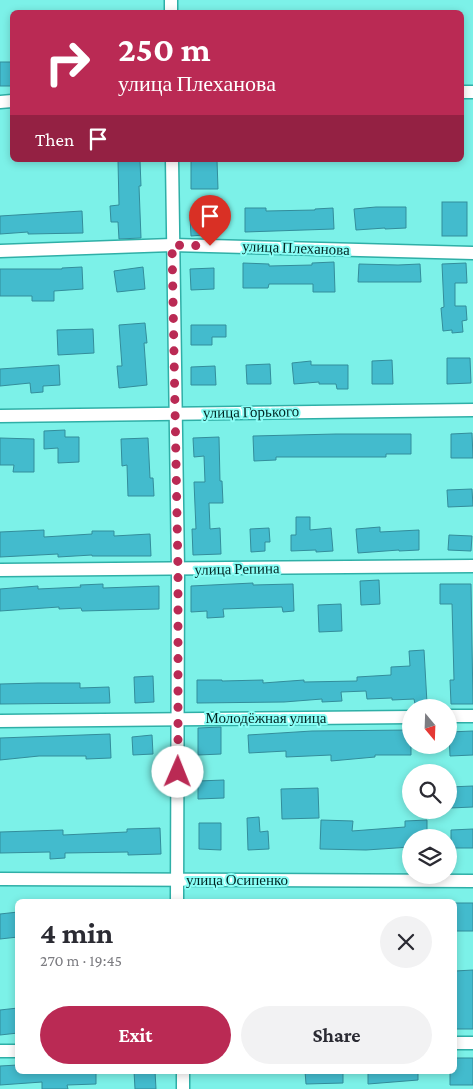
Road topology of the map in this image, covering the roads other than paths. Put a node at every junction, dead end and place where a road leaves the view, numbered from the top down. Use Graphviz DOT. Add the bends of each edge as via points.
graph roads {
  1 [pos="172,162"];
  2 [pos="172,245"];
  3 [pos="0,251"];
  4 [pos="473,253"];
  5 [pos="473,410"];
  6 [pos="175,413"];
  7 [pos="0,416"];
  8 [pos="473,566"];
  9 [pos="0,570"];
  10 [pos="178,570"];
  11 [pos="458,716"];
  12 [pos="473,716"];
  13 [pos="402,717"];
  14 [pos="178,718"];
  15 [pos="0,721"];
  16 [pos="0,879"];
  17 [pos="176,879"];
  18 [pos="473,881"];
  19 [pos="177,899"];
  20 [pos="457,1043"];
  21 [pos="473,1043"];
  22 [pos="15,1050"];
  23 [pos="0,1051"];
  24 [pos="183,1074"];
  25 [pos="183,1089"];
  1 -- 2 [label="street"];
  2 -- 3 [label="street, улица Плеханова"];
  2 -- 4 [label="street, улица Плеханова"];
  2 -- 6 [label="street"];
  5 -- 6 [label="street, улица Горького"];
  6 -- 7 [label="street, улица Горького"];
  6 -- 10 [label="street"];
  8 -- 10 [label="street, улица Репина"];
  9 -- 10 [label="street, улица Репина"];
  10 -- 14 [label="street"];
  11 -- 12 [label="street"];
  13 -- 14 [label="street, Молодёжная улица"];
  14 -- 15 [label="street, Молодёжная улица"];
  14 -- 17 [label="street"];
  16 -- 17 [label="street, улица Осипенко"];
  17 -- 18 [label="street, улица Осипенко"];
  17 -- 19 [label="street"];
  20 -- 21 [label="street"];
  22 -- 23 [label="street"];
  24 -- 25 [label="street"];
}
